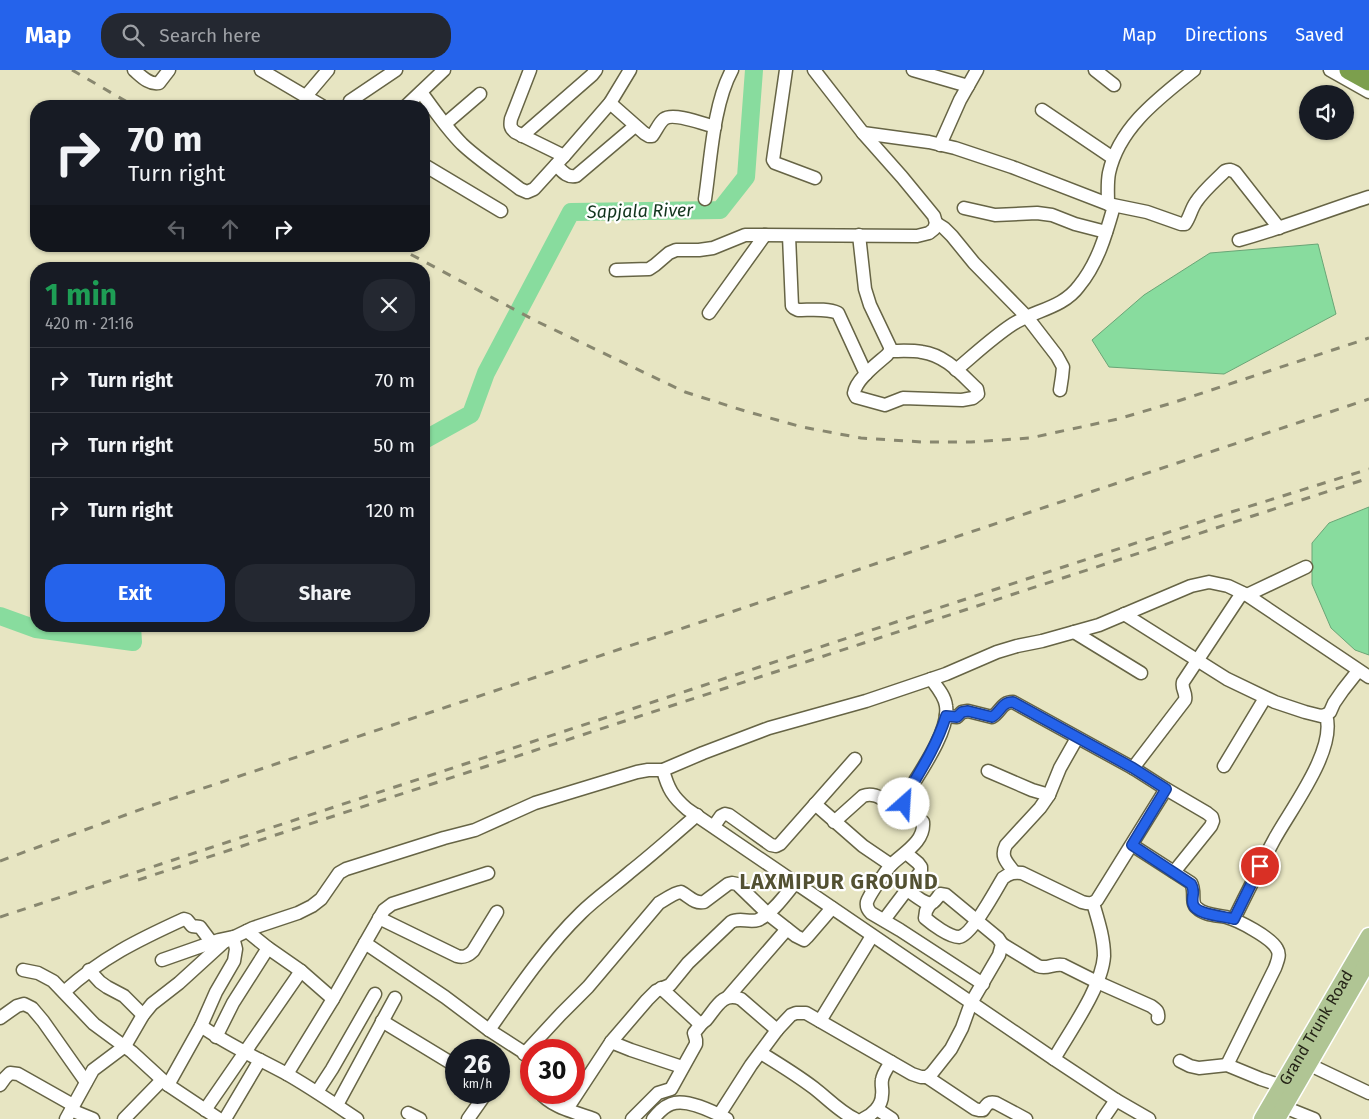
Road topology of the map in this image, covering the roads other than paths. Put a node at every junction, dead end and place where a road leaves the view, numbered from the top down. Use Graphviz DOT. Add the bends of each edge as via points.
graph roads {
  1 [pos="134,70"];
  2 [pos="168,70"];
  3 [pos="261,70"];
  4 [pos="287,70"];
  5 [pos="328,70"];
  6 [pos="396,70"];
  7 [pos="444,70"];
  8 [pos="530,70"];
  9 [pos="596,70"];
  10 [pos="630,70"];
  11 [pos="732,70"];
  12 [pos="786,70"];
  13 [pos="814,70"];
  14 [pos="912,70"];
  15 [pos="977,70"];
  16 [pos="1094,70"];
  17 [pos="1194,70"];
  18 [pos="1330,70"];
  19 [pos="281,82"];
  20 [pos="1114,85"];
  21 [pos="968,86"];
  22 [pos="421,92"];
  23 [pos="1369,92"];
  24 [pos="480,94"];
  25 [pos="306,96"];
  26 [pos="312,100"];
  27 [pos="351,100"];
  28 [pos="412,100"];
  29 [pos="427,100"];
  30 [pos="610,103"];
  31 [pos="430,104"];
  32 [pos="1042,110"];
  33 [pos="445,124"];
  34 [pos="635,126"];
  35 [pos="715,127"];
  36 [pos="863,133"];
  37 [pos="522,136"];
  38 [pos="940,144"];
  39 [pos="1113,158"];
  40 [pos="560,161"];
  41 [pos="430,169"];
  42 [pos="815,178"];
  43 [pos="1369,197"];
  44 [pos="705,199"];
  45 [pos="1112,205"];
  46 [pos="964,208"];
  47 [pos="501,211"];
  48 [pos="936,222"];
  49 [pos="1279,228"];
  50 [pos="1106,232"];
  51 [pos="765,235"];
  52 [pos="859,235"];
  53 [pos="789,236"];
  54 [pos="1239,240"];
  55 [pos="616,270"];
  56 [pos="709,313"];
  57 [pos="1027,317"];
  58 [pos="890,352"];
  59 [pos="956,370"];
  60 [pos="866,374"];
  61 [pos="1060,390"];
  62 [pos="1306,567"];
  63 [pos="1244,594"];
  64 [pos="1124,614"];
  65 [pos="1074,632"];
  66 [pos="1198,660"];
  67 [pos="1141,673"];
  68 [pos="1364,674"];
  69 [pos="931,679"];
  70 [pos="1265,698"];
  71 [pos="946,716"];
  72 [pos="1326,716"];
  73 [pos="1077,738"];
  74 [pos="855,759"];
  75 [pos="1224,766"];
  76 [pos="1133,768"];
  77 [pos="663,770"];
  78 [pos="988,771"];
  79 [pos="1166,789"];
  80 [pos="1049,795"];
  81 [pos="815,804"];
  82 [pos="904,804"];
  83 [pos="697,815"];
  84 [pos="834,822"];
  85 [pos="714,826"];
  86 [pos="1132,845"];
  87 [pos="906,853"];
  88 [pos="891,866"];
  89 [pos="1014,872"];
  90 [pos="1174,872"];
  91 [pos="488,873"];
  92 [pos="795,883"];
  93 [pos="907,890"];
  94 [pos="1093,903"];
  95 [pos="930,904"];
  96 [pos="832,908"];
  97 [pos="497,912"];
  98 [pos="768,914"];
  99 [pos="379,918"];
  100 [pos="1234,919"];
  101 [pos="884,920"];
  102 [pos="977,921"];
  103 [pos="787,929"];
  104 [pos="247,931"];
  105 [pos="872,936"];
  106 [pos="1369,936"];
  107 [pos="233,937"];
  108 [pos="212,943"];
  109 [pos="365,943"];
  110 [pos="1002,944"];
  111 [pos="268,948"];
  112 [pos="162,960"];
  113 [pos="1369,960"];
  114 [pos="22,970"];
  115 [pos="89,970"];
  116 [pos="301,971"];
  117 [pos="1097,982"];
  118 [pos="661,988"];
  119 [pos="64,992"];
  120 [pos="978,992"];
  121 [pos="375,994"];
  122 [pos="728,997"];
  123 [pos="395,998"];
  124 [pos="332,999"];
  125 [pos="143,1015"];
  126 [pos="0,1018"];
  127 [pos="1158,1018"];
  128 [pos="382,1021"];
  129 [pos="820,1021"];
  130 [pos="702,1023"];
  131 [pos="201,1026"];
  132 [pos="489,1030"];
  133 [pos="777,1030"];
  134 [pos="216,1037"];
  135 [pos="543,1039"];
  136 [pos="611,1042"];
  137 [pos="125,1046"];
  138 [pos="520,1051"];
  139 [pos="760,1052"];
  140 [pos="245,1054"];
  141 [pos="1054,1058"];
  142 [pos="445,1059"];
  143 [pos="260,1060"];
  144 [pos="1180,1061"];
  145 [pos="891,1062"];
  146 [pos="1308,1064"];
  147 [pos="1227,1065"];
  148 [pos="682,1067"];
  149 [pos="286,1074"];
  150 [pos="927,1077"];
  151 [pos="86,1082"];
  152 [pos="165,1082"];
  153 [pos="0,1086"];
  154 [pos="1282,1086"];
  155 [pos="317,1092"];
  156 [pos="1369,1093"];
  157 [pos="1116,1100"];
  158 [pos="479,1104"];
  159 [pos="556,1104"];
  160 [pos="337,1106"];
  161 [pos="877,1108"];
  162 [pos="205,1110"];
  163 [pos="567,1110"];
  164 [pos="70,1112"];
  165 [pos="408,1113"];
  166 [pos="1280,1113"];
  167 [pos="723,1117"];
  168 [pos="352,1118"];
  169 [pos="93,1119"];
  170 [pos="124,1119"];
  171 [pos="219,1119"];
  172 [pos="225,1119"];
  173 [pos="420,1119"];
  174 [pos="468,1119"];
  175 [pos="594,1119"];
  176 [pos="632,1119"];
  177 [pos="653,1119"];
  178 [pos="855,1119"];
  179 [pos="863,1119"];
  180 [pos="892,1119"];
  181 [pos="1026,1119"];
  182 [pos="1103,1119"];
  183 [pos="1149,1119"];
  184 [pos="1262,1119"];
  185 [pos="1314,1119"];
  1 -- 2 [label="street" via="155,84"];
  3 -- 19 [label="street"];
  4 -- 19 [label="street"];
  5 -- 25 [label="street"];
  6 -- 27 [label="street"];
  7 -- 22 [label="street"];
  8 -- 37 [label="street" via="510,124 511,129"];
  9 -- 37 [label="street"];
  10 -- 30 [label="street"];
  11 -- 35 [label="street" via="722,92"];
  12 -- 42 [label="street" via="773,160"];
  13 -- 36 [label="street"];
  14 -- 21 [label="street"];
  15 -- 21 [label="street"];
  16 -- 20 [label="street"];
  17 -- 39 [label="street" via="1145,112 1121,142"];
  18 -- 23 [label="street"];
  19 -- 25 [label="street"];
  21 -- 38 [label="street"];
  22 -- 28 [label="street"];
  22 -- 29 [label="street"];
  24 -- 33 [label="street"];
  25 -- 26 [label="street"];
  30 -- 34 [label="street"];
  30 -- 40 [label="street"];
  31 -- 33 [label="street"];
  32 -- 39 [label="street"];
  33 -- 40 [label="street" via="478,158 527,192 534,189"];
  34 -- 35 [label="street" via="649,136 668,117"];
  34 -- 40 [label="street" via="576,176 568,176"];
  35 -- 44 [label="street"];
  36 -- 38 [label="street"];
  36 -- 48 [label="street"];
  37 -- 40 [label="street"];
  38 -- 45 [label="street"];
  39 -- 45 [label="street" via="1108,176"];
  41 -- 47 [label="street"];
  43 -- 49 [label="street"];
  45 -- 49 [label="street" via="1185,224 1196,201 1228,170 1234,172"];
  45 -- 50 [label="street"];
  46 -- 50 [label="street" via="995,215 1052,215"];
  48 -- 52 [label="street" via="929,233 917,236"];
  48 -- 57 [label="street"];
  49 -- 54 [label="street"];
  50 -- 57 [label="street" via="1093,265 1079,288 1062,302"];
  51 -- 53 [label="street"];
  51 -- 55 [label="street" via="745,235 713,248 676,250 649,269"];
  51 -- 56 [label="street"];
  52 -- 53 [label="street"];
  52 -- 58 [label="street" via="865,289"];
  53 -- 60 [label="street" via="792,306 798,310 838,313"];
  57 -- 59 [label="street" via="1001,332"];
  57 -- 61 [label="street" via="1063,367"];
  58 -- 59 [label="street" via="932,354"];
  58 -- 60 [label="street"];
  59 -- 60 [label="street" via="977,389 977,396 962,400 904,398 880,405 856,397 854,393"];
  62 -- 63 [label="street"];
  63 -- 64 [label="street" via="1209,582 1191,586"];
  63 -- 66 [label="street"];
  63 -- 68 [label="street"];
  64 -- 65 [label="street"];
  64 -- 66 [label="street"];
  65 -- 67 [label="street"];
  65 -- 69 [label="street" via="997,652"];
  66 -- 70 [label="street"];
  66 -- 76 [label="street" via="1183,682 1185,700"];
  68 -- 72 [label="street" via="1334,703"];
  69 -- 71 [label="street" via="941,692"];
  69 -- 77 [label="street" via="769,728"];
  70 -- 72 [label="street"];
  70 -- 75 [label="street"];
  71 -- 73 [label="street" via="957,717 968,711 992,717 1004,704 1013,702"];
  71 -- 82 [label="street" via="941,733"];
  72 -- 100 [label="street" via="1326,743 1318,761"];
  73 -- 76 [label="street"];
  73 -- 80 [label="street"];
  74 -- 81 [label="street"];
  76 -- 79 [label="street"];
  77 -- 83 [label="street" via="676,800"];
  77 -- 104 [label="street" via="637,772 567,793 518,810 475,830 346,869 312,906"];
  78 -- 80 [label="street"];
  79 -- 86 [label="street"];
  79 -- 90 [label="street" via="1207,813 1213,821"];
  80 -- 89 [label="street" via="1003,850"];
  81 -- 84 [label="street"];
  81 -- 85 [label="street" via="776,846 729,815 720,816"];
  82 -- 84 [label="street" via="897,806 868,794"];
  82 -- 87 [label="street" via="922,822 923,829"];
  83 -- 85 [label="street"];
  83 -- 132 [label="street" via="580,914 537,964"];
  84 -- 88 [label="street"];
  85 -- 92 [label="street"];
  86 -- 90 [label="street"];
  86 -- 94 [label="street"];
  87 -- 88 [label="street"];
  87 -- 93 [label="street" via="922,867"];
  88 -- 101 [label="street" via="867,903 870,913"];
  89 -- 94 [label="street" via="1082,902"];
  89 -- 102 [label="street" via="1003,878"];
  90 -- 100 [label="street" via="1194,888 1193,901 1198,910"];
  91 -- 99 [label="street" via="392,904"];
  92 -- 96 [label="street"];
  92 -- 98 [label="street"];
  93 -- 95 [label="street"];
  93 -- 101 [label="street"];
  94 -- 117 [label="street" via="1104,956"];
  95 -- 102 [label="street" via="940,894 946,895"];
  95 -- 102 [label="street" via="925,918 953,936 961,937 968,933"];
  96 -- 103 [label="street" via="804,940"];
  96 -- 105 [label="street"];
  97 -- 99 [label="street" via="473,951 462,958"];
  98 -- 103 [label="street"];
  98 -- 118 [label="street" via="758,920 734,920 688,963 670,985"];
  98 -- 135 [label="street" via="737,884 728,884 701,903 681,892 676,893 659,904"];
  99 -- 109 [label="street"];
  100 -- 147 [label="street" via="1271,943 1278,950 1279,957"];
  101 -- 120 [label="street"];
  102 -- 110 [label="street"];
  103 -- 122 [label="street"];
  104 -- 107 [label="street"];
  104 -- 111 [label="street"];
  105 -- 120 [label="street"];
  105 -- 129 [label="street"];
  106 -- 154 [label="main road, Grand Trunk Road"];
  107 -- 108 [label="street"];
  107 -- 125 [label="street"];
  107 -- 131 [label="street" via="234,961"];
  108 -- 112 [label="street"];
  108 -- 115 [label="street" via="200,927 192,926 184,919 130,945"];
  109 -- 124 [label="street"];
  109 -- 132 [label="street"];
  110 -- 117 [label="street" via="1043,968 1063,965"];
  110 -- 120 [label="street"];
  111 -- 116 [label="street"];
  111 -- 134 [label="street"];
  113 -- 146 [label="main road, Grand Trunk Road"];
  114 -- 119 [label="street" via="53,981"];
  115 -- 119 [label="street"];
  115 -- 125 [label="street"];
  116 -- 124 [label="street"];
  116 -- 140 [label="street"];
  117 -- 127 [label="street" via="1152,1006 1159,1014"];
  117 -- 141 [label="street"];
  118 -- 130 [label="street"];
  118 -- 136 [label="street"];
  119 -- 137 [label="street" via="94,1024"];
  120 -- 141 [label="street"];
  120 -- 150 [label="street" via="951,1048"];
  121 -- 155 [label="street"];
  122 -- 130 [label="street"];
  122 -- 133 [label="street" via="741,999"];
  123 -- 128 [label="street"];
  124 -- 149 [label="street"];
  125 -- 137 [label="street"];
  126 -- 151 [label="street" via="17,1006 24,1004 32,1008"];
  128 -- 142 [label="street"];
  128 -- 160 [label="street"];
  129 -- 133 [label="street" via="806,1013 796,1013"];
  129 -- 145 [label="street"];
  130 -- 148 [label="street" via="694,1033 696,1044"];
  131 -- 134 [label="street"];
  131 -- 152 [label="street"];
  132 -- 138 [label="street"];
  133 -- 139 [label="street"];
  134 -- 140 [label="street"];
  136 -- 148 [label="street"];
  136 -- 163 [label="street"];
  137 -- 151 [label="street" via="93,1070"];
  137 -- 152 [label="street"];
  139 -- 167 [label="street"];
  139 -- 178 [label="street"];
  140 -- 143 [label="street"];
  140 -- 162 [label="street"];
  141 -- 157 [label="street"];
  143 -- 149 [label="street"];
  143 -- 172 [label="street"];
  144 -- 147 [label="street" via="1199,1068"];
  145 -- 150 [label="street" via="912,1074"];
  145 -- 161 [label="street" via="882,1077 882,1101"];
  146 -- 156 [label="street"];
  146 -- 166 [label="main road, Grand Trunk Road"];
  147 -- 154 [label="street"];
  148 -- 176 [label="street" via="671,1088 658,1093"];
  149 -- 155 [label="street"];
  150 -- 181 [label="street" via="975,1109 983,1110 987,1104 996,1102"];
  151 -- 164 [label="street"];
  152 -- 162 [label="street"];
  152 -- 170 [label="street"];
  153 -- 164 [label="street" via="10,1074 18,1074"];
  154 -- 184 [label="main road, Grand Trunk Road"];
  155 -- 160 [label="street"];
  157 -- 182 [label="street"];
  157 -- 183 [label="street"];
  158 -- 174 [label="street"];
  159 -- 163 [label="street"];
  160 -- 168 [label="street"];
  161 -- 179 [label="street"];
  161 -- 180 [label="street"];
  162 -- 171 [label="street"];
  163 -- 175 [label="street"];
  164 -- 169 [label="street"];
  165 -- 173 [label="street"];
  166 -- 185 [label="street"];
  167 -- 177 [label="street" via="700,1107 672,1103"];
}
